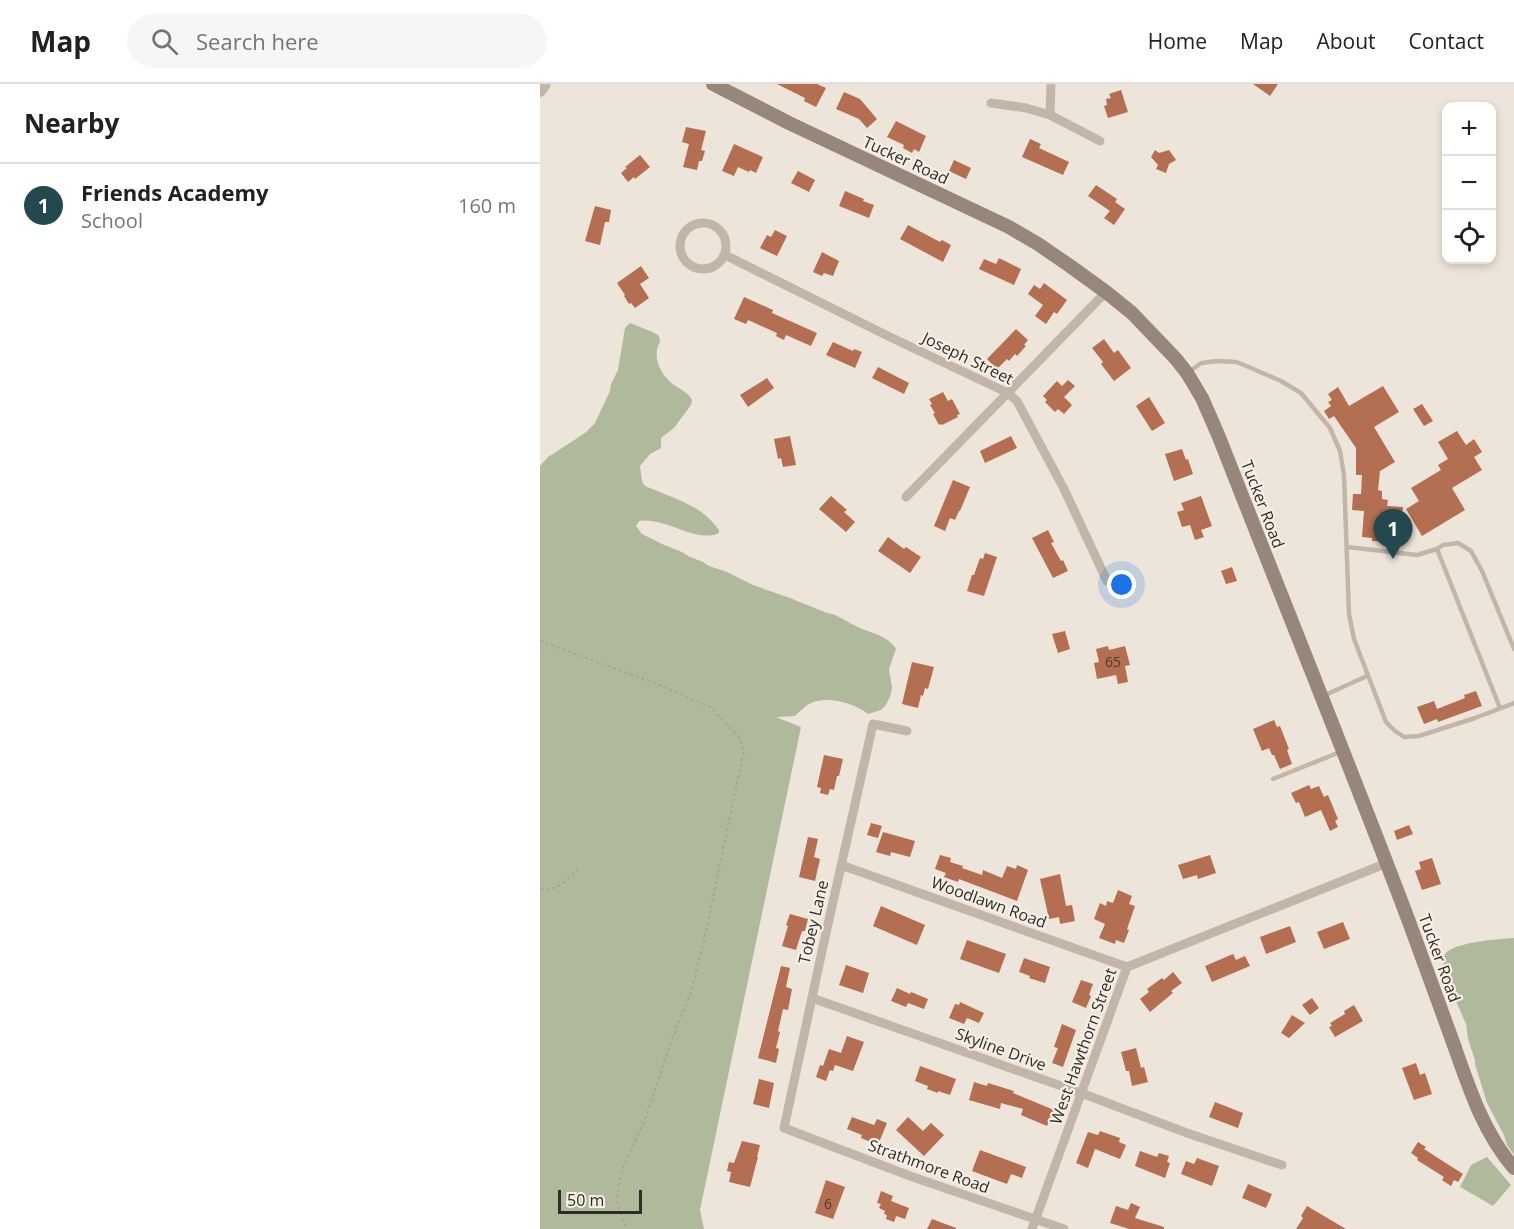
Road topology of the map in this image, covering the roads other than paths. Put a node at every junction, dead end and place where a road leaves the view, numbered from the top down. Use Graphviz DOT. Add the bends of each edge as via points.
graph roads {
  1 [pos="545,84"];
  2 [pos="713,84"];
  3 [pos="1051,84"];
  4 [pos="540,91"];
  5 [pos="991,103"];
  6 [pos="1050,115"];
  7 [pos="1100,141"];
  8 [pos="725,255"];
  9 [pos="1106,292"];
  10 [pos="1187,373"];
  11 [pos="1008,393"];
  12 [pos="906,497"];
  13 [pos="1347,547"];
  14 [pos="1437,549"];
  15 [pos="1107,581"];
  16 [pos="1514,649"];
  17 [pos="1367,676"];
  18 [pos="1321,696"];
  19 [pos="1514,703"];
  20 [pos="1500,708"];
  21 [pos="907,731"];
  22 [pos="1342,751"];
  23 [pos="1273,779"];
  24 [pos="1387,863"];
  25 [pos="841,865"];
  26 [pos="1127,967"];
  27 [pos="812,998"];
  28 [pos="1081,1094"];
  29 [pos="784,1128"];
  30 [pos="1282,1165"];
  31 [pos="1514,1168"];
  32 [pos="1036,1219"];
  33 [pos="1032,1229"];
  34 [pos="1064,1229"];
  1 -- 4 [label="street"];
  2 -- 9 [label="main road, Tucker Road" via="1009,227"];
  3 -- 6 [label="street"];
  5 -- 6 [label="street"];
  6 -- 7 [label="street"];
  8 -- 8 [label="street" via="725,238 713,225 695,224 682,236 681,254 694,267 711,268"];
  8 -- 11 [label="street, Joseph Street"];
  9 -- 10 [label="main road, Tucker Road" via="1149,330"];
  9 -- 11 [label="street"];
  10 -- 13 [label="lane" via="1201,363 1238,362 1301,393 1330,428 1340,451"];
  10 -- 18 [label="main road, Tucker Road" via="1214,425"];
  11 -- 12 [label="street"];
  11 -- 15 [label="street, Joseph Street" via="1017,401 1064,489"];
  13 -- 14 [label="lane" via="1417,555"];
  13 -- 17 [label="lane" via="1349,614"];
  14 -- 16 [label="lane" via="1458,543 1471,551"];
  14 -- 20 [label="lane"];
  17 -- 18 [label="lane"];
  17 -- 20 [label="lane" via="1386,722 1404,737 1419,736"];
  18 -- 22 [label="main road, Tucker Road"];
  19 -- 20 [label="lane"];
  21 -- 25 [label="street, Tobey Lane" via="873,724"];
  22 -- 23 [label="lane"];
  22 -- 24 [label="main road, Tucker Road"];
  24 -- 26 [label="street, West Hawthorn Street"];
  24 -- 31 [label="main road, Tucker Road" via="1477,1107 1492,1138"];
  25 -- 26 [label="street, Woodlawn Road"];
  25 -- 27 [label="street, Tobey Lane"];
  26 -- 28 [label="street, West Hawthorn Street"];
  27 -- 28 [label="street, Skyline Drive"];
  27 -- 29 [label="street, Tobey Lane"];
  28 -- 30 [label="street, Skyline Drive"];
  28 -- 32 [label="street, West Hawthorn Street"];
  29 -- 32 [label="street, Strathmore Road"];
  32 -- 33 [label="street, West Hawthorn Street"];
  32 -- 34 [label="street, Strathmore Road"];
}
